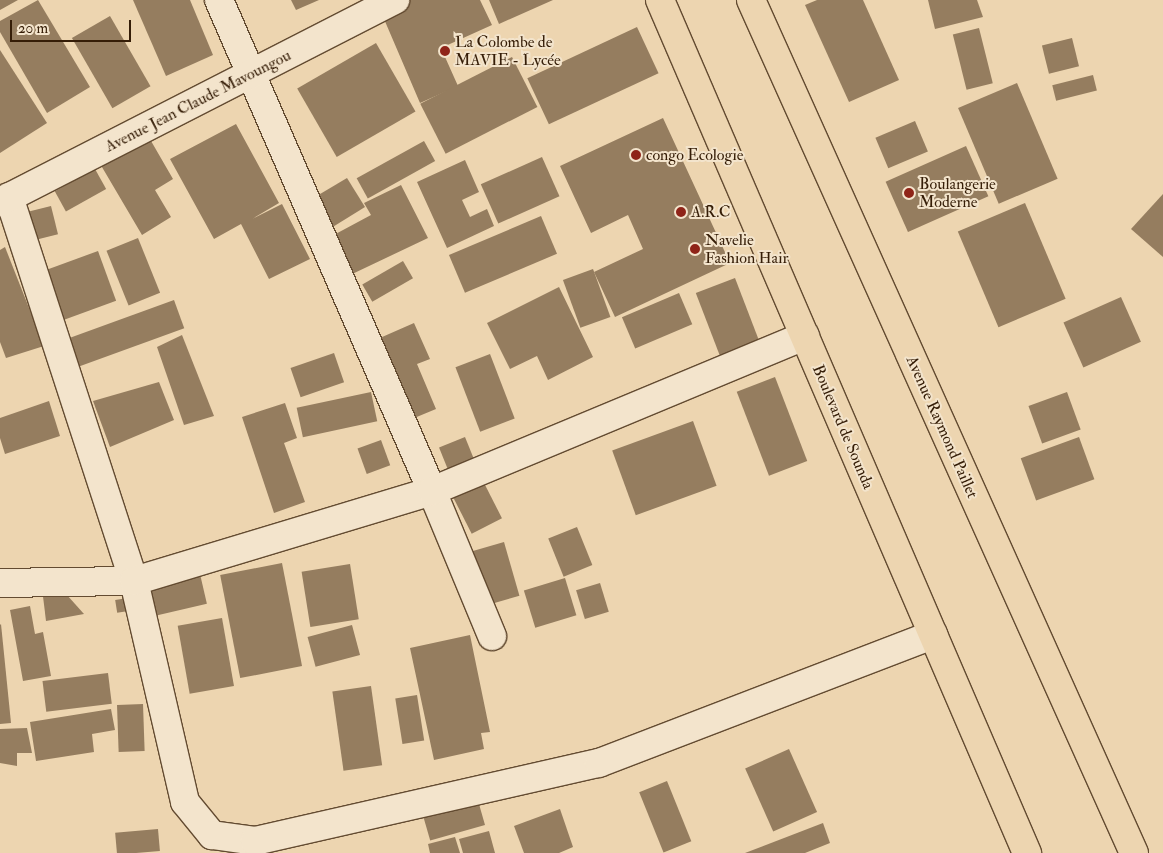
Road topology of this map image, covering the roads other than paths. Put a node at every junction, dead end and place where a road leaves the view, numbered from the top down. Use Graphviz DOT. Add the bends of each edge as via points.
graph roads {
  1 [pos="219,0"];
  2 [pos="395,0"];
  3 [pos="660,0"];
  4 [pos="751,0"];
  5 [pos="250,76"];
  6 [pos="5,199"];
  7 [pos="805,336"];
  8 [pos="432,491"];
  9 [pos="134,581"];
  10 [pos="0,583"];
  11 [pos="934,635"];
  12 [pos="492,636"];
  13 [pos="1027,853"];
  14 [pos="1134,853"];
  1 -- 5 [label="street"];
  2 -- 5 [label="street, Avenue Jean Claude Mavoungou"];
  3 -- 7 [label="main road, Boulevard de Sounda"];
  4 -- 14 [label="main road, Avenue Raymond Paillet"];
  5 -- 6 [label="street, Avenue Jean Claude Mavoungou"];
  5 -- 8 [label="street"];
  6 -- 9 [label="street"];
  7 -- 8 [label="street"];
  7 -- 11 [label="main road, Boulevard de Sounda"];
  8 -- 9 [label="street"];
  8 -- 12 [label="street"];
  9 -- 10 [label="street"];
  9 -- 11 [label="street" via="185,802 212,835 255,841 599,763"];
  11 -- 13 [label="main road, Boulevard de Sounda"];
}
